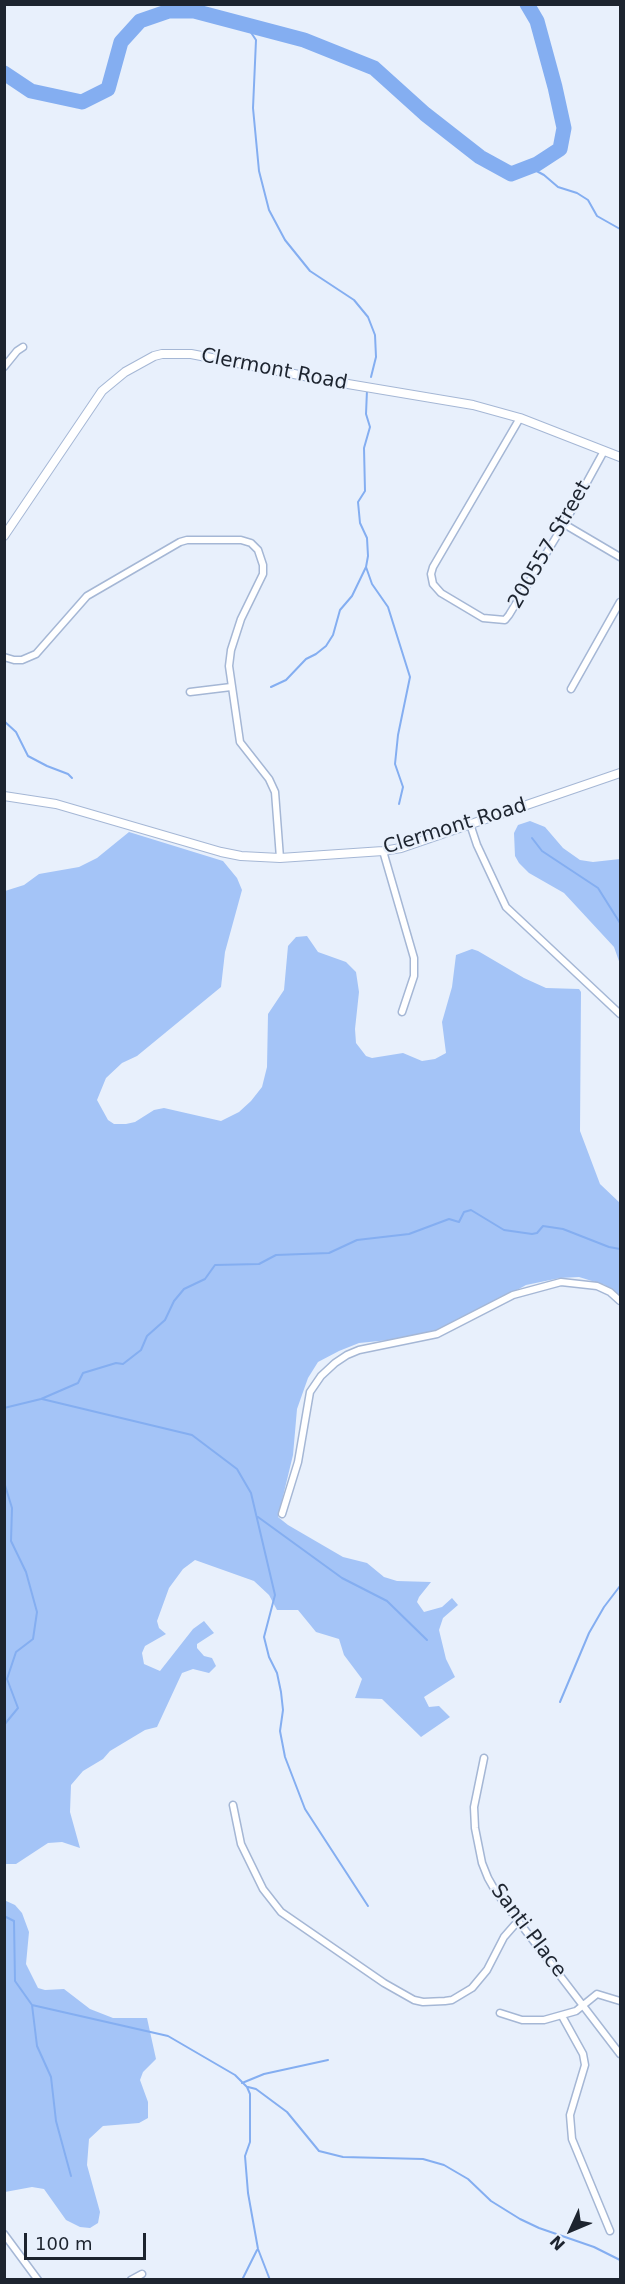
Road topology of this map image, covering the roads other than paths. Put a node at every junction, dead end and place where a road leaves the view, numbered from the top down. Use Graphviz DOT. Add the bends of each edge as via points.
graph roads {
  1 [pos="23,347"];
  2 [pos="4,367"];
  3 [pos="520,418"];
  4 [pos="604,451"];
  5 [pos="621,457"];
  6 [pos="564,524"];
  7 [pos="4,536"];
  8 [pos="621,557"];
  9 [pos="621,602"];
  10 [pos="4,657"];
  11 [pos="231,687"];
  12 [pos="571,688"];
  13 [pos="190,692"];
  14 [pos="621,773"];
  15 [pos="4,796"];
  16 [pos="470,824"];
  17 [pos="383,851"];
  18 [pos="280,858"];
  19 [pos="402,1012"];
  20 [pos="621,1014"];
  21 [pos="621,1301"];
  22 [pos="282,1514"];
  23 [pos="484,1758"];
  24 [pos="233,1805"];
  25 [pos="518,1921"];
  26 [pos="621,2001"];
  27 [pos="585,2006"];
  28 [pos="500,2013"];
  29 [pos="562,2016"];
  30 [pos="621,2054"];
  31 [pos="610,2231"];
  32 [pos="4,2234"];
  33 [pos="142,2274"];
  34 [pos="38,2280"];
  35 [pos="131,2280"];
  1 -- 2 [label="street"];
  3 -- 4 [label="street, Clermont Road"];
  3 -- 6 [label="street, 200557 Street" via="433,567 433,584 483,618 506,620"];
  3 -- 7 [label="street, Clermont Road" via="473,405 201,356 162,354 125,372 102,391"];
  4 -- 5 [label="street, Clermont Road"];
  4 -- 6 [label="street, 200557 Street"];
  6 -- 8 [label="street"];
  9 -- 12 [label="street"];
  10 -- 11 [label="street" via="17,660 36,654 87,596 180,542 242,540 258,550 263,574 231,650"];
  11 -- 13 [label="street"];
  11 -- 18 [label="street" via="240,742 275,792"];
  14 -- 16 [label="street, Clermont Road"];
  15 -- 18 [label="street, Clermont Road" via="56,804 221,852"];
  16 -- 17 [label="street, Clermont Road" via="421,843"];
  16 -- 20 [label="street" via="506,907"];
  17 -- 18 [label="street, Clermont Road"];
  17 -- 19 [label="street" via="414,958 414,976"];
  21 -- 22 [label="street" via="597,1286 561,1282 513,1294 446,1331 359,1350 335,1363 314,1385 307,1399 298,1462"];
  23 -- 25 [label="street, Santi Place" via="474,1807 478,1848 488,1878"];
  24 -- 25 [label="street" via="241,1844 263,1889 281,1912 414,2000 452,2000 472,1988"];
  25 -- 27 [label="street, Santi Place"];
  26 -- 27 [label="street" via="597,1994"];
  27 -- 29 [label="street"];
  27 -- 30 [label="street, Santi Place"];
  28 -- 29 [label="street" via="522,2020"];
  29 -- 31 [label="street" via="585,2064 572,2106 573,2139"];
  32 -- 34 [label="street"];
  33 -- 35 [label="street"];
}
